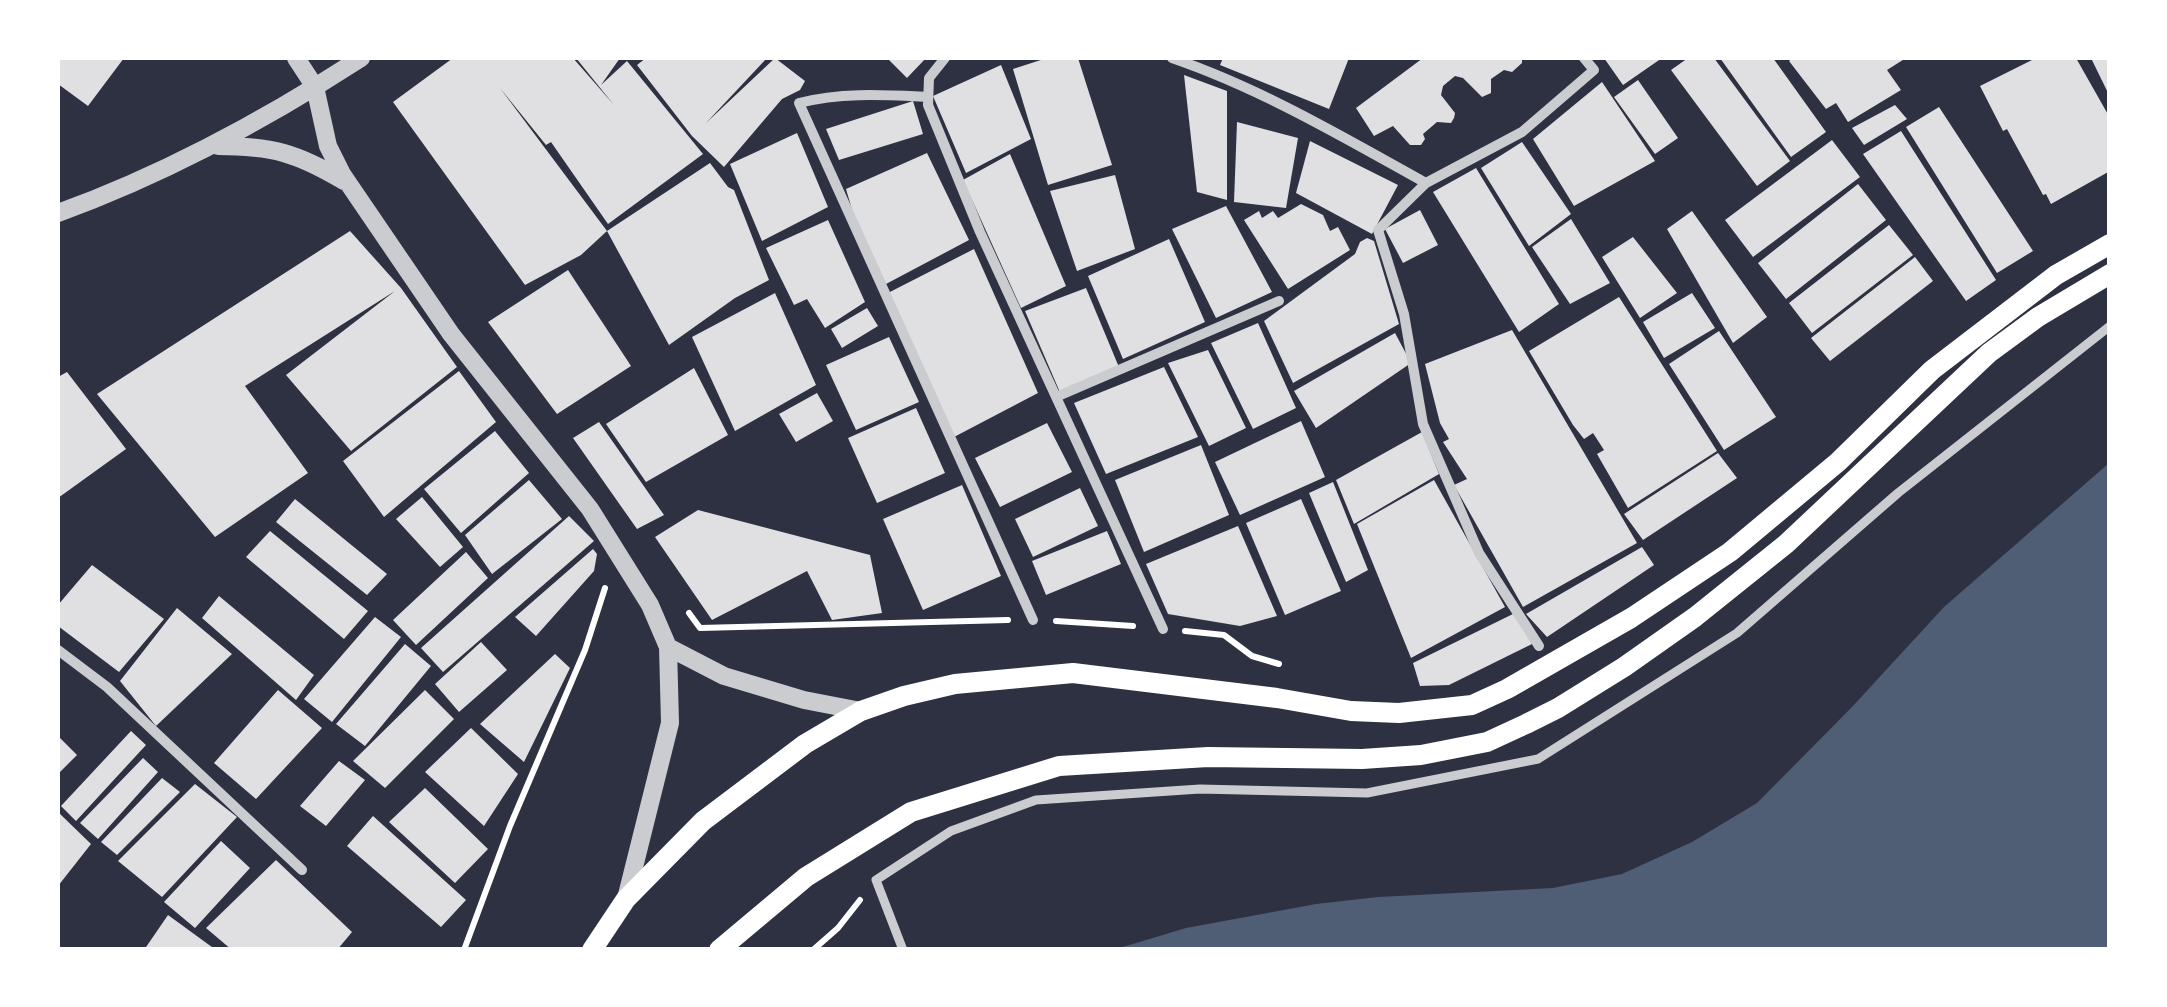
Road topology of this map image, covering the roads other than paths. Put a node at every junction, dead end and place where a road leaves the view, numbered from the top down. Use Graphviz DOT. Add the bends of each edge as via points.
graph roads {
  1 [pos="296,58"];
  2 [pos="361,58"];
  3 [pos="945,58"];
  4 [pos="1172,58"];
  5 [pos="1584,58"];
  6 [pos="315,87"];
  7 [pos="928,97"];
  8 [pos="212,146"];
  9 [pos="349,184"];
  10 [pos="1426,184"];
  11 [pos="58,212"];
  12 [pos="2110,244"];
  13 [pos="2110,274"];
  14 [pos="1279,301"];
  15 [pos="2110,326"];
  16 [pos="1056,398"];
  17 [pos="1631,618"];
  18 [pos="1032,620"];
  19 [pos="1163,629"];
  20 [pos="1539,646"];
  21 [pos="668,647"];
  22 [pos="1650,648"];
  23 [pos="58,650"];
  24 [pos="861,712"];
  25 [pos="302,870"];
  26 [pos="626,898"];
  27 [pos="592,950"];
  28 [pos="719,950"];
  29 [pos="903,950"];
  1 -- 6 [label="street"];
  2 -- 6 [label="street"];
  3 -- 7 [label="street" via="928,78"];
  4 -- 10 [label="street" via="1279,101"];
  5 -- 10 [label="street" via="1594,70 1522,132"];
  6 -- 8 [label="street"];
  6 -- 9 [label="street" via="328,146"];
  7 -- 16 [label="street"];
  7 -- 18 [label="street" via="864,94 799,103"];
  8 -- 9 [label="street" via="286,151"];
  8 -- 11 [label="street"];
  9 -- 21 [label="street" via="450,334 590,509"];
  10 -- 20 [label="street" via="1378,230 1404,314 1423,424 1479,553"];
  12 -- 17 [label="main road" via="2010,308 1932,370 1794,500"];
  13 -- 22 [label="main road" via="1989,354 1786,544"];
  14 -- 16 [label="street"];
  15 -- 29 [label="street" via="1898,492 1736,633 1538,759 1367,793 1200,789 1036,800 951,830 876,880"];
  16 -- 19 [label="street"];
  17 -- 22 [label="main road"];
  17 -- 24 [label="main road" via="1507,690 1442,710 1352,711 1072,673 956,684"];
  21 -- 24 [label="street" via="724,676"];
  21 -- 26 [label="street" via="670,723"];
  22 -- 28 [label="main road" via="1558,708 1487,742 1362,759 1208,757 1060,766 911,812 806,877"];
  23 -- 25 [label="street" via="107,687"];
  24 -- 26 [label="main road" via="754,780"];
  26 -- 27 [label="main road"];
}
